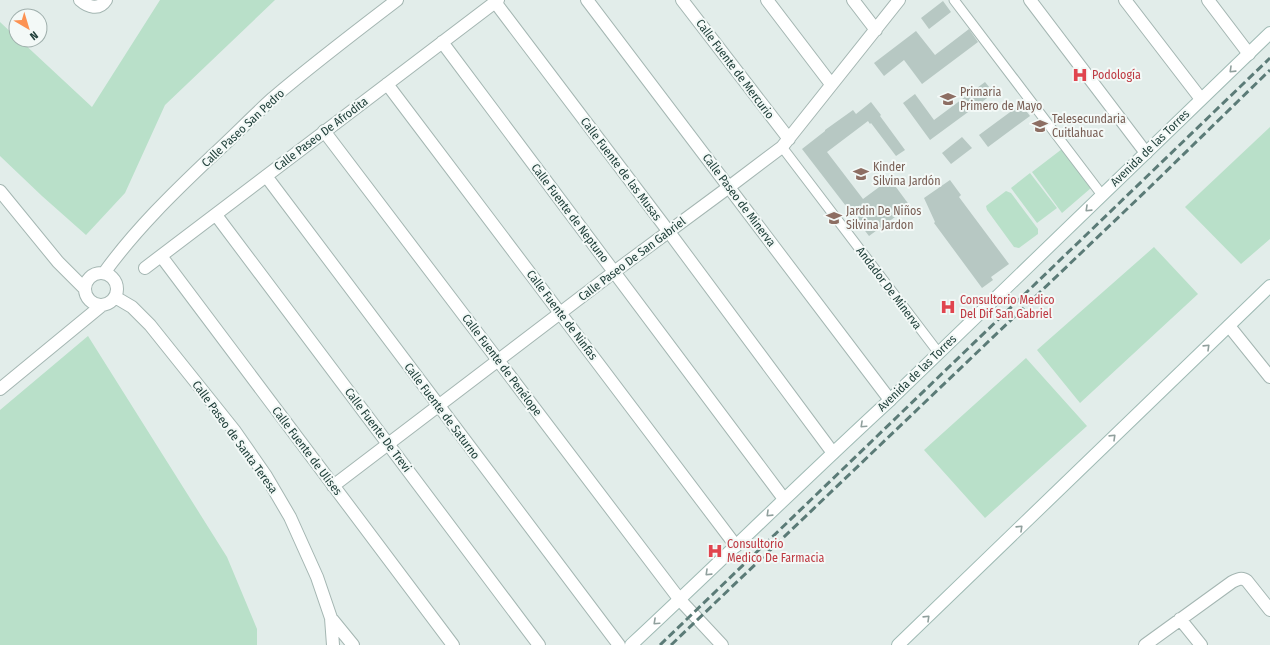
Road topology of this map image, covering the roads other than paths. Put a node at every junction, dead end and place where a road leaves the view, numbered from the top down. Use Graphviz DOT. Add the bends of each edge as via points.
graph roads {
  1 [pos="80,0"];
  2 [pos="397,0"];
  3 [pos="587,0"];
  4 [pos="682,0"];
  5 [pos="767,0"];
  6 [pos="853,0"];
  7 [pos="899,0"];
  8 [pos="954,0"];
  9 [pos="1030,0"];
  10 [pos="1125,0"];
  11 [pos="1208,0"];
  12 [pos="496,1"];
  13 [pos="102,3"];
  14 [pos="876,30"];
  15 [pos="1270,33"];
  16 [pos="442,42"];
  17 [pos="1248,54"];
  18 [pos="387,84"];
  19 [pos="831,84"];
  20 [pos="1201,99"];
  21 [pos="324,131"];
  22 [pos="785,143"];
  23 [pos="1146,153"];
  24 [pos="266,176"];
  25 [pos="729,187"];
  26 [pos="0,191"];
  27 [pos="1102,195"];
  28 [pos="216,214"];
  29 [pos="669,232"];
  30 [pos="161,256"];
  31 [pos="145,268"];
  32 [pos="614,272"];
  33 [pos="104,273"];
  34 [pos="1270,286"];
  35 [pos="84,288"];
  36 [pos="115,297"];
  37 [pos="101,306"];
  38 [pos="560,313"];
  39 [pos="1229,326"];
  40 [pos="938,352"];
  41 [pos="498,360"];
  42 [pos="1270,377"];
  43 [pos="0,389"];
  44 [pos="890,400"];
  45 [pos="438,406"];
  46 [pos="388,444"];
  47 [pos="833,453"];
  48 [pos="333,486"];
  49 [pos="784,499"];
  50 [pos="736,546"];
  51 [pos="1266,597"];
  52 [pos="680,600"];
  53 [pos="1270,610"];
  54 [pos="331,618"];
  55 [pos="1180,619"];
  56 [pos="332,645"];
  57 [pos="353,645"];
  58 [pos="453,645"];
  59 [pos="539,645"];
  60 [pos="619,645"];
  61 [pos="631,645"];
  62 [pos="722,645"];
  63 [pos="898,645"];
  64 [pos="1145,645"];
  65 [pos="1201,645"];
  1 -- 13 [label="street" via="86,6 93,7"];
  2 -- 33 [label="street, Calle Paseo San Pedro" via="272,99 192,175 135,234"];
  3 -- 25 [label="street, Calle Paseo de Minerva"];
  4 -- 22 [label="street, Calle Fuente de Mercurio"];
  5 -- 19 [label="street"];
  6 -- 14 [label="street"];
  7 -- 14 [label="street, Calle Paseo De San Gabriel"];
  8 -- 27 [label="street"];
  9 -- 23 [label="street"];
  10 -- 20 [label="street"];
  11 -- 17 [label="street"];
  12 -- 16 [label="street, Calle Paseo De Afrodita"];
  12 -- 29 [label="street, Calle Fuente de las Musas"];
  14 -- 19 [label="street, Calle Paseo De San Gabriel"];
  15 -- 17 [label="street, Avenida de las Torres"];
  16 -- 18 [label="street, Calle Paseo De Afrodita"];
  16 -- 32 [label="street, Calle Fuente de Neptuno"];
  17 -- 20 [label="street, Avenida de las Torres, one-way"];
  18 -- 21 [label="street, Calle Paseo De Afrodita"];
  18 -- 38 [label="street, Calle Fuente de Ninfas"];
  19 -- 22 [label="street, Calle Paseo De San Gabriel"];
  20 -- 23 [label="street, Avenida de las Torres"];
  21 -- 24 [label="street, Calle Paseo De Afrodita"];
  21 -- 41 [label="street, Calle Fuente de Penélope"];
  22 -- 25 [label="street, Calle Paseo De San Gabriel"];
  22 -- 40 [label="street, Andador De Minerva"];
  23 -- 27 [label="street, Avenida de las Torres"];
  24 -- 28 [label="street, Calle Paseo De Afrodita"];
  24 -- 45 [label="street, Calle Fuente de Saturno"];
  25 -- 29 [label="street, Calle Paseo De San Gabriel"];
  25 -- 44 [label="street, Calle Paseo de Minerva"];
  26 -- 35 [label="street" via="58,262"];
  27 -- 40 [label="street, Avenida de las Torres, one-way"];
  28 -- 30 [label="street, Calle Paseo De Afrodita"];
  28 -- 46 [label="street, Calle Fuente De Trevi"];
  29 -- 32 [label="street, Calle Paseo De San Gabriel"];
  29 -- 47 [label="street, Calle Fuente de las Musas"];
  30 -- 31 [label="street, Calle Paseo De Afrodita"];
  30 -- 48 [label="street, Calle Fuente de Ulises"];
  32 -- 38 [label="street, Calle Paseo De San Gabriel"];
  32 -- 49 [label="street, Calle Fuente de Neptuno"];
  33 -- 35 [label="street" via="89,277"];
  33 -- 36 [label="street" via="115,281"];
  34 -- 39 [label="street"];
  35 -- 37 [label="street" via="87,298"];
  36 -- 37 [label="street" via="111,302"];
  36 -- 54 [label="street, Calle Paseo de Santa Teresa" via="132,307 150,325 266,476 290,517 317,577"];
  37 -- 43 [label="street"];
  38 -- 41 [label="street, Calle Paseo De San Gabriel"];
  38 -- 50 [label="street, Calle Fuente de Ninfas"];
  39 -- 42 [label="street"];
  63 -- 39 [label="street, one-way"];
  40 -- 44 [label="street, Avenida de las Torres"];
  41 -- 45 [label="street, Calle Paseo De San Gabriel"];
  41 -- 52 [label="street, Calle Fuente de Penélope"];
  44 -- 47 [label="street, Avenida de las Torres, one-way"];
  45 -- 46 [label="street, Calle Paseo De San Gabriel"];
  45 -- 60 [label="street, Calle Fuente de Saturno"];
  46 -- 48 [label="street, Calle Paseo De San Gabriel"];
  46 -- 59 [label="street, Calle Fuente De Trevi"];
  47 -- 49 [label="street, Avenida de las Torres"];
  48 -- 58 [label="street, Calle Fuente de Ulises"];
  49 -- 50 [label="street, Avenida de las Torres, one-way"];
  50 -- 52 [label="street, Avenida de las Torres, one-way"];
  51 -- 53 [label="street"];
  51 -- 55 [label="street" via="1244,578 1239,578"];
  52 -- 61 [label="street, Avenida de las Torres, one-way"];
  52 -- 62 [label="street, Calle Fuente de Penélope"];
  54 -- 56 [label="street, Calle Paseo de Santa Teresa"];
  54 -- 57 [label="street"];
  55 -- 64 [label="street"];
  55 -- 65 [label="street"];
}
